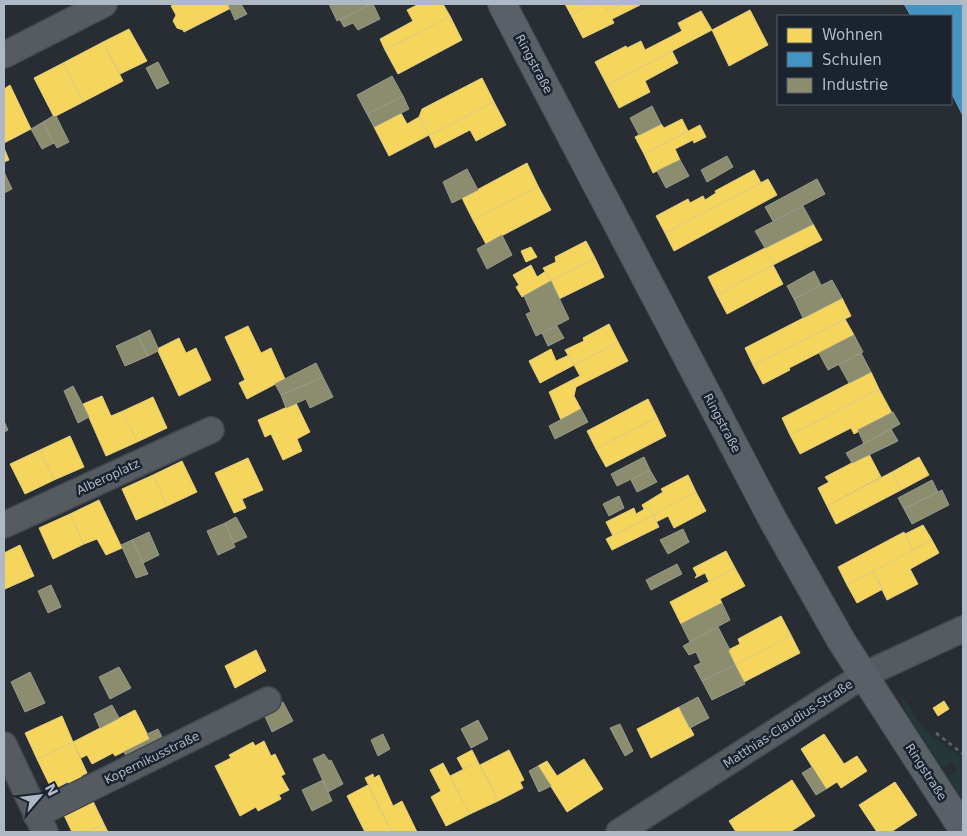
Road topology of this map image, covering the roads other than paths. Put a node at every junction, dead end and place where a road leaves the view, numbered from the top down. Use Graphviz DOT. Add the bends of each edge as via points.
graph roads {
  1 [pos="104,4"];
  2 [pos="502,4"];
  3 [pos="4,55"];
  4 [pos="211,430"];
  5 [pos="4,525"];
  6 [pos="963,629"];
  7 [pos="864,676"];
  8 [pos="268,700"];
  9 [pos="4,745"];
  10 [pos="41,823"];
  11 [pos="963,829"];
  12 [pos="619,832"];
  1 -- 3 [label="street"];
  2 -- 7 [label="main road, Ringstraße" via="774,522"];
  4 -- 5 [label="street, Alberoplatz"];
  6 -- 7 [label="street, Matthias-Claudius-Straße"];
  7 -- 11 [label="main road, Ringstraße"];
  7 -- 12 [label="street, Matthias-Claudius-Straße"];
  8 -- 10 [label="street, Kopernikusstraße"];
  9 -- 10 [label="street, Kopernikusstraße"];
}
